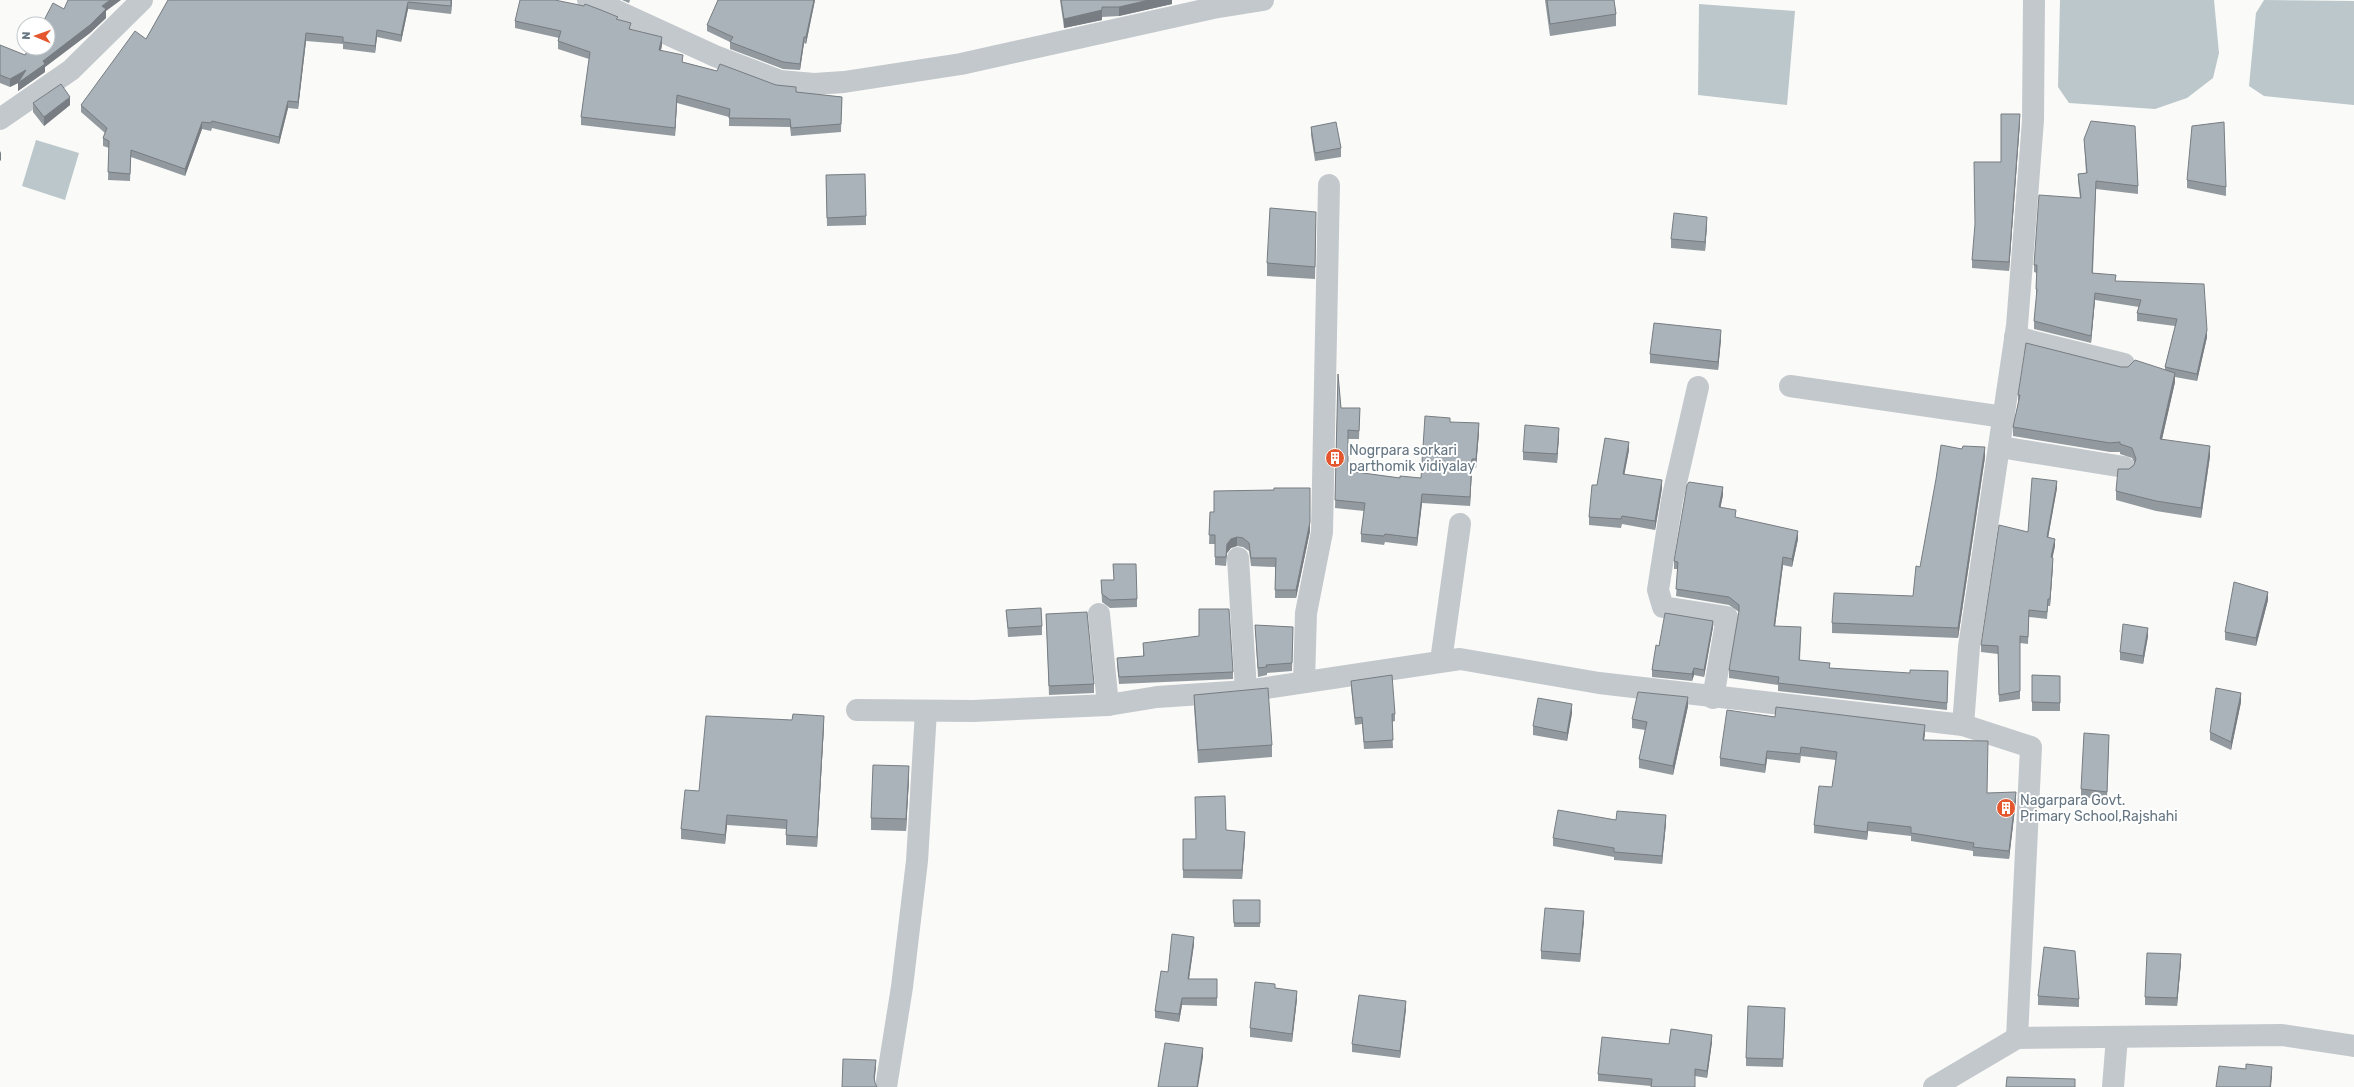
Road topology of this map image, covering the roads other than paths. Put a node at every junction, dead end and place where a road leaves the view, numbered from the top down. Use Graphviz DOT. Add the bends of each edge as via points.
graph roads {
  1 [pos="142,0"];
  2 [pos="588,0"];
  3 [pos="1263,0"];
  4 [pos="2034,0"];
  5 [pos="0,119"];
  6 [pos="1329,185"];
  7 [pos="2015,337"];
  8 [pos="2124,364"];
  9 [pos="1790,386"];
  10 [pos="1698,387"];
  11 [pos="2004,417"];
  12 [pos="2000,447"];
  13 [pos="2124,467"];
  14 [pos="1460,524"];
  15 [pos="1238,558"];
  16 [pos="1099,614"];
  17 [pos="1441,660"];
  18 [pos="1304,682"];
  19 [pos="1246,691"];
  20 [pos="1714,698"];
  21 [pos="1108,705"];
  22 [pos="857,710"];
  23 [pos="926,711"];
  24 [pos="1963,725"];
  25 [pos="2117,1037"];
  26 [pos="2017,1038"];
  27 [pos="2354,1046"];
  28 [pos="886,1087"];
  29 [pos="1934,1087"];
  30 [pos="2112,1087"];
  1 -- 5 [label="street" via="71,70"];
  2 -- 3 [label="street" via="715,56 780,81 814,84 844,82 961,64 1213,8"];
  4 -- 7 [label="street" via="2033,120"];
  6 -- 18 [label="street" via="1322,532 1306,613"];
  7 -- 8 [label="street"];
  7 -- 11 [label="street"];
  9 -- 11 [label="street"];
  10 -- 20 [label="street" via="1672,500 1658,590 1663,607 1727,617"];
  11 -- 12 [label="street"];
  12 -- 13 [label="street"];
  12 -- 24 [label="street" via="1969,647"];
  14 -- 17 [label="street"];
  15 -- 19 [label="street"];
  16 -- 21 [label="street"];
  17 -- 18 [label="street"];
  17 -- 20 [label="street" via="1460,659 1599,684"];
  18 -- 19 [label="street"];
  19 -- 21 [label="street" via="1157,697"];
  20 -- 24 [label="street"];
  21 -- 23 [label="street"];
  22 -- 23 [label="street"];
  23 -- 28 [label="street" via="917,861 902,987"];
  24 -- 26 [label="street" via="2031,747"];
  25 -- 26 [label="street"];
  25 -- 27 [label="street" via="2282,1035"];
  25 -- 30 [label="street"];
  26 -- 29 [label="street"];
}
